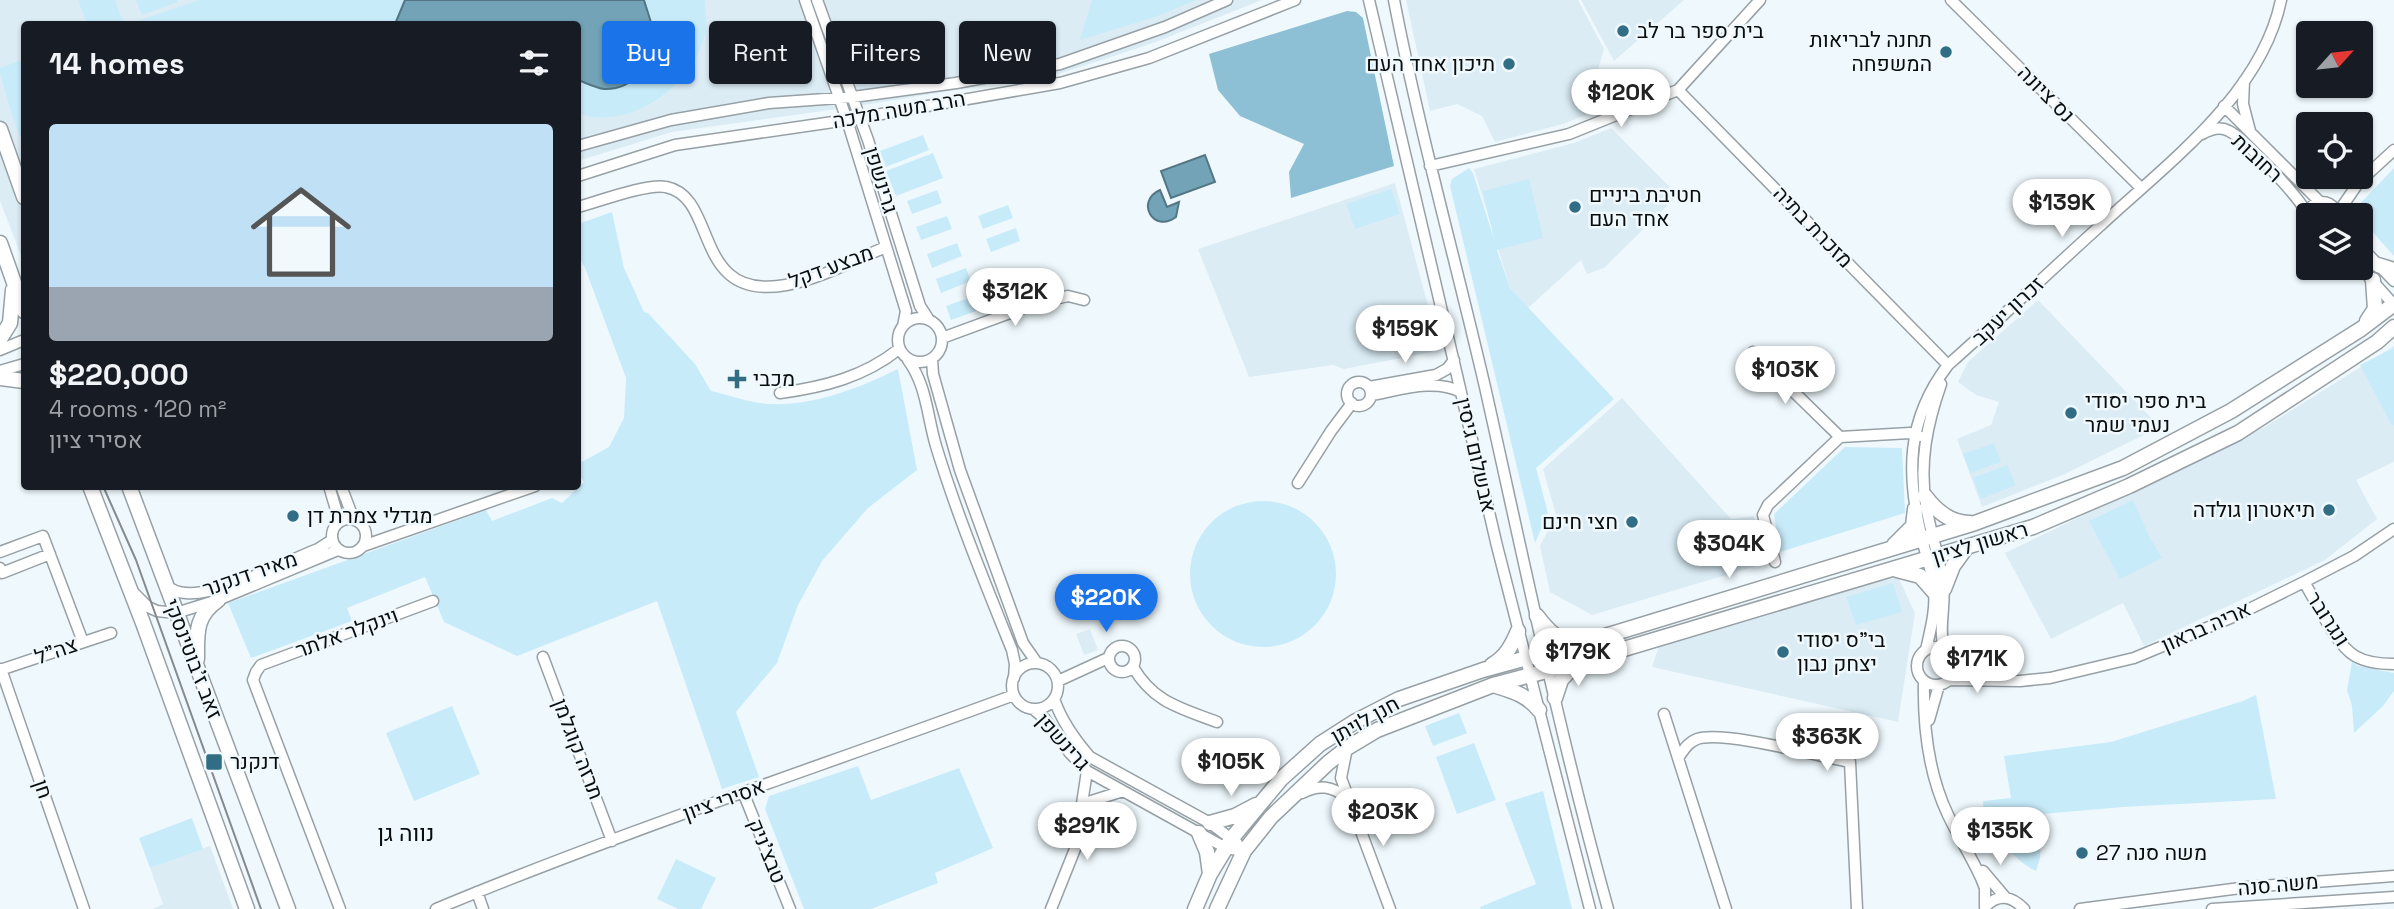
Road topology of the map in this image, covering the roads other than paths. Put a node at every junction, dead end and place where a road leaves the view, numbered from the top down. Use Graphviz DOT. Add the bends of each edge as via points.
graph roads {
  1 [pos="805,0"];
  2 [pos="817,0"];
  3 [pos="1227,0"];
  4 [pos="1295,0"];
  5 [pos="1360,0"];
  6 [pos="1369,0"];
  7 [pos="1395,0"];
  8 [pos="1951,0"];
  9 [pos="2281,0"];
  10 [pos="1757,1"];
  11 [pos="1372,13"];
  12 [pos="826,24"];
  13 [pos="826,59"];
  14 [pos="2244,79"];
  15 [pos="833,84"];
  16 [pos="835,84"];
  17 [pos="848,84"];
  18 [pos="853,84"];
  19 [pos="1678,90"];
  20 [pos="876,94"];
  21 [pos="853,97"];
  22 [pos="840,98"];
  23 [pos="817,100"];
  24 [pos="2224,106"];
  25 [pos="884,113"];
  26 [pos="860,117"];
  27 [pos="847,120"];
  28 [pos="822,123"];
  29 [pos="1,131"];
  30 [pos="2251,133"];
  31 [pos="2197,137"];
  32 [pos="868,140"];
  33 [pos="581,145"];
  34 [pos="854,145"];
  35 [pos="2394,150"];
  36 [pos="1430,166"];
  37 [pos="2373,170"];
  38 [pos="581,175"];
  39 [pos="21,188"];
  40 [pos="2141,188"];
  41 [pos="2347,189"];
  42 [pos="2323,202"];
  43 [pos="2302,203"];
  44 [pos="2320,203"];
  45 [pos="581,206"];
  46 [pos="0,243"];
  47 [pos="886,247"];
  48 [pos="2373,260"];
  49 [pos="2378,265"];
  50 [pos="2394,270"];
  51 [pos="13,278"];
  52 [pos="2372,280"];
  53 [pos="2394,281"];
  54 [pos="1084,300"];
  55 [pos="21,302"];
  56 [pos="2394,304"];
  57 [pos="929,320"];
  58 [pos="903,326"];
  59 [pos="2394,327"];
  60 [pos="2361,329"];
  61 [pos="943,338"];
  62 [pos="2394,338"];
  63 [pos="0,339"];
  64 [pos="21,341"];
  65 [pos="2377,342"];
  66 [pos="900,349"];
  67 [pos="0,350"];
  68 [pos="1753,352"];
  69 [pos="908,359"];
  70 [pos="932,359"];
  71 [pos="1454,360"];
  72 [pos="21,365"];
  73 [pos="1948,365"];
  74 [pos="0,371"];
  75 [pos="0,378"];
  76 [pos="21,381"];
  77 [pos="1370,391"];
  78 [pos="1461,392"];
  79 [pos="780,393"];
  80 [pos="1352,403"];
  81 [pos="1840,438"];
  82 [pos="1913,438"];
  83 [pos="1925,441"];
  84 [pos="1298,483"];
  85 [pos="91,490"];
  86 [pos="130,490"];
  87 [pos="330,490"];
  88 [pos="342,490"];
  89 [pos="524,490"];
  90 [pos="1925,496"];
  91 [pos="1915,509"];
  92 [pos="354,520"];
  93 [pos="338,522"];
  94 [pos="1975,523"];
  95 [pos="2394,529"];
  96 [pos="1927,538"];
  97 [pos="335,545"];
  98 [pos="363,547"];
  99 [pos="1967,547"];
  100 [pos="1888,550"];
  101 [pos="0,552"];
  102 [pos="50,554"];
  103 [pos="1933,557"];
  104 [pos="1775,562"];
  105 [pos="0,568"];
  106 [pos="1892,569"];
  107 [pos="2304,582"];
  108 [pos="127,585"];
  109 [pos="166,586"];
  110 [pos="1939,591"];
  111 [pos="218,600"];
  112 [pos="433,601"];
  113 [pos="176,613"];
  114 [pos="1537,616"];
  115 [pos="1518,631"];
  116 [pos="111,633"];
  117 [pos="83,642"];
  118 [pos="1579,644"];
  119 [pos="1944,649"];
  120 [pos="1926,650"];
  121 [pos="1545,653"];
  122 [pos="543,657"];
  123 [pos="1108,658"];
  124 [pos="1526,660"];
  125 [pos="1954,660"];
  126 [pos="1037,663"];
  127 [pos="1577,663"];
  128 [pos="2394,664"];
  129 [pos="1133,667"];
  130 [pos="1,670"];
  131 [pos="1483,670"];
  132 [pos="1548,670"];
  133 [pos="198,671"];
  134 [pos="1529,675"];
  135 [pos="1014,678"];
  136 [pos="2003,680"];
  137 [pos="1058,681"];
  138 [pos="1924,681"];
  139 [pos="1945,683"];
  140 [pos="1493,685"];
  141 [pos="1014,695"];
  142 [pos="1555,698"];
  143 [pos="1054,699"];
  144 [pos="1033,709"];
  145 [pos="1539,710"];
  146 [pos="1664,714"];
  147 [pos="1217,722"];
  148 [pos="1927,747"];
  149 [pos="1348,748"];
  150 [pos="1678,758"];
  151 [pos="1087,771"];
  152 [pos="1122,791"];
  153 [pos="743,793"];
  154 [pos="1347,798"];
  155 [pos="1287,800"];
  156 [pos="1264,801"];
  157 [pos="1082,804"];
  158 [pos="1205,828"];
  159 [pos="612,841"];
  160 [pos="1229,843"];
  161 [pos="1244,851"];
  162 [pos="1972,858"];
  163 [pos="1210,874"];
  164 [pos="2394,876"];
  165 [pos="477,892"];
  166 [pos="2005,897"];
  167 [pos="2394,897"];
  168 [pos="1984,907"];
  169 [pos="84,909"];
  170 [pos="247,909"];
  171 [pos="288,909"];
  172 [pos="340,909"];
  173 [pos="436,909"];
  174 [pos="483,909"];
  175 [pos="790,909"];
  176 [pos="1051,909"];
  177 [pos="1195,909"];
  178 [pos="1217,909"];
  179 [pos="1390,909"];
  180 [pos="1590,909"];
  181 [pos="1608,909"];
  182 [pos="1726,909"];
  183 [pos="1857,909"];
  184 [pos="2024,909"];
  185 [pos="2080,909"];
  186 [pos="2212,909"];
  1 -- 13 [label="street"];
  2 -- 12 [label="street, גרינשפן"];
  3 -- 20 [label="street, הרב משה מלכה" via="1060,64"];
  4 -- 25 [label="street, הרב משה מלכה" via="1149,58 1073,79"];
  5 -- 11 [label="street"];
  6 -- 11 [label="street, אבשלום גיסין"];
  7 -- 36 [label="street, אבשלום גיסין"];
  8 -- 40 [label="street, נס ציונה"];
  9 -- 14 [label="street, זכרון יעקב" via="2263,53"];
  10 -- 19 [label="street"];
  11 -- 71 [label="street, אבשלום גיסין"];
  14 -- 24 [label="street, זכרון יעקב"];
  14 -- 30 [label="street" via="2243,104"];
  15 -- 23 [label="street"];
  16 -- 22 [label="street"];
  17 -- 21 [label="street, גרינשפן"];
  18 -- 20 [label="street"];
  19 -- 36 [label="street" via="1569,134"];
  19 -- 73 [label="street, מזכרת בתיה"];
  20 -- 21 [label="street, הרב משה מלכה"];
  21 -- 22 [label="street, הרב משה מלכה"];
  21 -- 26 [label="street, גרינשפן"];
  22 -- 23 [label="street, הרב משה מלכה"];
  22 -- 27 [label="street, גרינשפן"];
  23 -- 33 [label="street, הרב משה מלכה" via="769,103 671,120"];
  24 -- 30 [label="street, רחובות"];
  24 -- 31 [label="street, זכרון יעקב"];
  25 -- 26 [label="street, הרב משה מלכה"];
  25 -- 32 [label="street"];
  26 -- 27 [label="street, הרב משה מלכה"];
  26 -- 32 [label="street, גרינשפן"];
  27 -- 28 [label="street, הרב משה מלכה"];
  27 -- 34 [label="street, גרינשפן"];
  28 -- 34 [label="street" via="845,134"];
  28 -- 38 [label="street, הרב משה מלכה" via="674,145"];
  29 -- 39 [label="main road"];
  30 -- 42 [label="street, רחובות"];
  31 -- 40 [label="street, זכרון יעקב"];
  31 -- 43 [label="street, רחובות" via="2213,129 2228,131"];
  32 -- 57 [label="street, גרינשפן" via="920,306"];
  34 -- 47 [label="street, גרינשפן"];
  35 -- 37 [label="street"];
  36 -- 114 [label="street, אבשלום גיסין"];
  40 -- 73 [label="street, זכרון יעקב"];
  41 -- 42 [label="street"];
  42 -- 44 [label="street"];
  45 -- 47 [label="street, מבצע דקל" via="650,188 665,187 682,194 721,268 759,286 813,277"];
  46 -- 51 [label="main road"];
  47 -- 58 [label="street, גרינשפן" via="906,311"];
  48 -- 49 [label="street"];
  49 -- 50 [label="main road"];
  49 -- 53 [label="street"];
  51 -- 55 [label="main road"];
  51 -- 63 [label="main road" via="10,323"];
  52 -- 56 [label="street"];
  52 -- 60 [label="main road" via="2375,309"];
  54 -- 61 [label="street" via="1068,296 1037,303"];
  56 -- 60 [label="main road, ראשון לציון"];
  57 -- 58 [label="street" via="910,320"];
  57 -- 61 [label="street"];
  58 -- 66 [label="street"];
  59 -- 65 [label="main road, ראשון לציון"];
  60 -- 94 [label="main road, ראשון לציון" via="2231,411 2123,468"];
  61 -- 70 [label="street"];
  62 -- 65 [label="main road"];
  64 -- 67 [label="street"];
  65 -- 99 [label="main road, ראשון לציון" via="2238,433 2033,527"];
  66 -- 69 [label="street"];
  66 -- 79 [label="street" via="884,362 839,382"];
  68 -- 81 [label="street"];
  69 -- 70 [label="street" via="920,363"];
  69 -- 135 [label="street" via="920,375 947,481 1012,650"];
  70 -- 126 [label="street" via="960,470 1023,643"];
  71 -- 77 [label="street" via="1436,375"];
  71 -- 78 [label="street, אבשלום גיסין"];
  72 -- 74 [label="street"];
  73 -- 82 [label="street, זכרון יעקב" via="1928,397"];
  73 -- 83 [label="street, זכרון יעקב"];
  75 -- 76 [label="main road"];
  77 -- 78 [label="street" via="1437,384"];
  77 -- 80 [label="street" via="1364,405"];
  77 -- 80 [label="street" via="1362,383 1351,386 1348,397"];
  78 -- 115 [label="street, אבשלום גיסין"];
  80 -- 84 [label="street"];
  81 -- 82 [label="street"];
  81 -- 104 [label="street" via="1768,505 1763,515"];
  82 -- 83 [label="street"];
  82 -- 91 [label="street, זכרון יעקב"];
  83 -- 90 [label="street, זכרון יעקב"];
  85 -- 108 [label="main road, זאב ז'בוטינסקי"];
  86 -- 109 [label="main road, זאב ז'בוטינסקי"];
  87 -- 93 [label="street"];
  88 -- 92 [label="street"];
  89 -- 98 [label="street"];
  90 -- 94 [label="main road" via="1954,521"];
  90 -- 96 [label="street, זכרון יעקב"];
  91 -- 96 [label="street, זכרון יעקב"];
  91 -- 100 [label="main road" via="1909,531"];
  92 -- 93 [label="street"];
  92 -- 98 [label="street" via="366,533"];
  93 -- 97 [label="street" via="332,530"];
  94 -- 96 [label="main road, ראשון לציון"];
  95 -- 107 [label="street, אריה בראון"];
  96 -- 100 [label="main road, ראשון לציון"];
  96 -- 103 [label="street, זכרון יעקב"];
  97 -- 98 [label="street" via="348,554"];
  97 -- 109 [label="street, מאיר דנקנר" via="202,593 183,593"];
  97 -- 111 [label="street"];
  99 -- 103 [label="main road, ראשון לציון"];
  99 -- 110 [label="main road"];
  100 -- 118 [label="main road, ראשון לציון"];
  101 -- 102 [label="street" via="43,536"];
  102 -- 105 [label="street" via="2,573"];
  102 -- 117 [label="street"];
  103 -- 106 [label="main road, ראשון לציון"];
  103 -- 110 [label="street, זכרון יעקב"];
  106 -- 110 [label="main road" via="1920,576"];
  106 -- 127 [label="main road, ראשון לציון"];
  107 -- 128 [label="street, ונגרובר" via="2346,650 2373,663"];
  107 -- 136 [label="street, אריה בראון" via="2134,658 2050,678"];
  108 -- 113 [label="street" via="148,607"];
  108 -- 170 [label="main road, זאב ז'בוטינסקי"];
  109 -- 113 [label="main road, זאב ז'בוטינסקי"];
  110 -- 119 [label="street, זכרון יעקב"];
  110 -- 120 [label="street, זכרון יעקב"];
  111 -- 113 [label="street"];
  111 -- 133 [label="main road" via="200,621"];
  112 -- 172 [label="street, וינקלר אלתר" via="261,665 253,680"];
  113 -- 133 [label="main road, זאב ז'בוטינסקי"];
  114 -- 118 [label="main road" via="1553,635"];
  114 -- 121 [label="street, אבשלום גיסין"];
  115 -- 124 [label="street, אבשלום גיסין"];
  115 -- 131 [label="main road" via="1509,650"];
  116 -- 117 [label="street, צה\"ל"];
  117 -- 130 [label="street, צה\"ל"];
  118 -- 121 [label="main road, ראשון לציון"];
  119 -- 120 [label="street"];
  119 -- 125 [label="street"];
  120 -- 138 [label="street" via="1917,665"];
  121 -- 124 [label="main road, חנן לויתן"];
  121 -- 132 [label="street, אבשלום גיסין"];
  122 -- 159 [label="street, תרזה קוגלמן"];
  123 -- 129 [label="street" via="1115,671"];
  123 -- 129 [label="street" via="1114,648 1127,646 1135,657"];
  123 -- 137 [label="street"];
  124 -- 131 [label="main road, חנן לויתן"];
  124 -- 134 [label="street, אבשלום גיסין"];
  125 -- 136 [label="street, אריה בראון"];
  125 -- 139 [label="street" via="1955,671"];
  126 -- 135 [label="street" via="1024,666"];
  126 -- 137 [label="street" via="1049,668"];
  127 -- 132 [label="main road, ראשון לציון"];
  127 -- 142 [label="main road" via="1561,680"];
  129 -- 147 [label="street" via="1156,697"];
  130 -- 169 [label="street, חן"];
  131 -- 156 [label="main road, חנן לויתן" via="1399,699 1356,721 1321,744 1281,779"];
  132 -- 134 [label="main road, ראשון לציון"];
  132 -- 142 [label="street, אבשלום גיסין"];
  133 -- 171 [label="main road, זאב ז'בוטינסקי"];
  134 -- 140 [label="main road, חנן לויתן"];
  134 -- 145 [label="street, אבשלום גיסין"];
  135 -- 141 [label="street"];
  136 -- 139 [label="street, אריה בראון"];
  137 -- 143 [label="street"];
  138 -- 139 [label="street"];
  138 -- 148 [label="street"];
  139 -- 148 [label="street" via="1930,710"];
  140 -- 145 [label="main road" via="1521,694"];
  140 -- 149 [label="main road, חנן לויתן" via="1396,722"];
  141 -- 144 [label="street"];
  141 -- 153 [label="street, אסירי ציון"];
  142 -- 181 [label="street, אבשלום גיסין"];
  143 -- 144 [label="street"];
  143 -- 158 [label="street, גרינשפן" via="1064,723 1090,757"];
  144 -- 151 [label="street, גרינשפן"];
  145 -- 180 [label="street, אבשלום גיסין"];
  146 -- 150 [label="street"];
  148 -- 162 [label="street" via="1946,811"];
  149 -- 154 [label="street" via="1340,778"];
  149 -- 155 [label="main road, חנן לויתן"];
  150 -- 182 [label="street"];
  150 -- 183 [label="street" via="1686,746 1707,737 1850,762"];
  151 -- 152 [label="street, גרינשפן"];
  151 -- 157 [label="street"];
  152 -- 157 [label="street"];
  152 -- 158 [label="street, גרינשפן"];
  153 -- 159 [label="street, אסירי ציון"];
  153 -- 175 [label="street, טבצ'ניק"];
  154 -- 155 [label="street" via="1324,787"];
  154 -- 179 [label="street"];
  155 -- 161 [label="main road, חנן לויתן"];
  156 -- 158 [label="main road"];
  156 -- 160 [label="main road, חנן לויתן"];
  157 -- 176 [label="street" via="1075,849"];
  158 -- 160 [label="street, גרינשפן"];
  158 -- 163 [label="main road"];
  159 -- 165 [label="street, אסירי ציון"];
  160 -- 161 [label="street, גרינשפן"];
  160 -- 163 [label="main road, חנן לויתן"];
  161 -- 178 [label="main road, חנן לויתן"];
  162 -- 166 [label="street"];
  162 -- 168 [label="street" via="1985,888"];
  163 -- 177 [label="main road, חנן לויתן"];
  164 -- 185 [label="street, משה סנה" via="2248,887"];
  165 -- 173 [label="street, אסירי ציון"];
  165 -- 174 [label="street"];
  166 -- 168 [label="street"];
  166 -- 184 [label="street"];
  167 -- 186 [label="street, משה סנה"];
}
